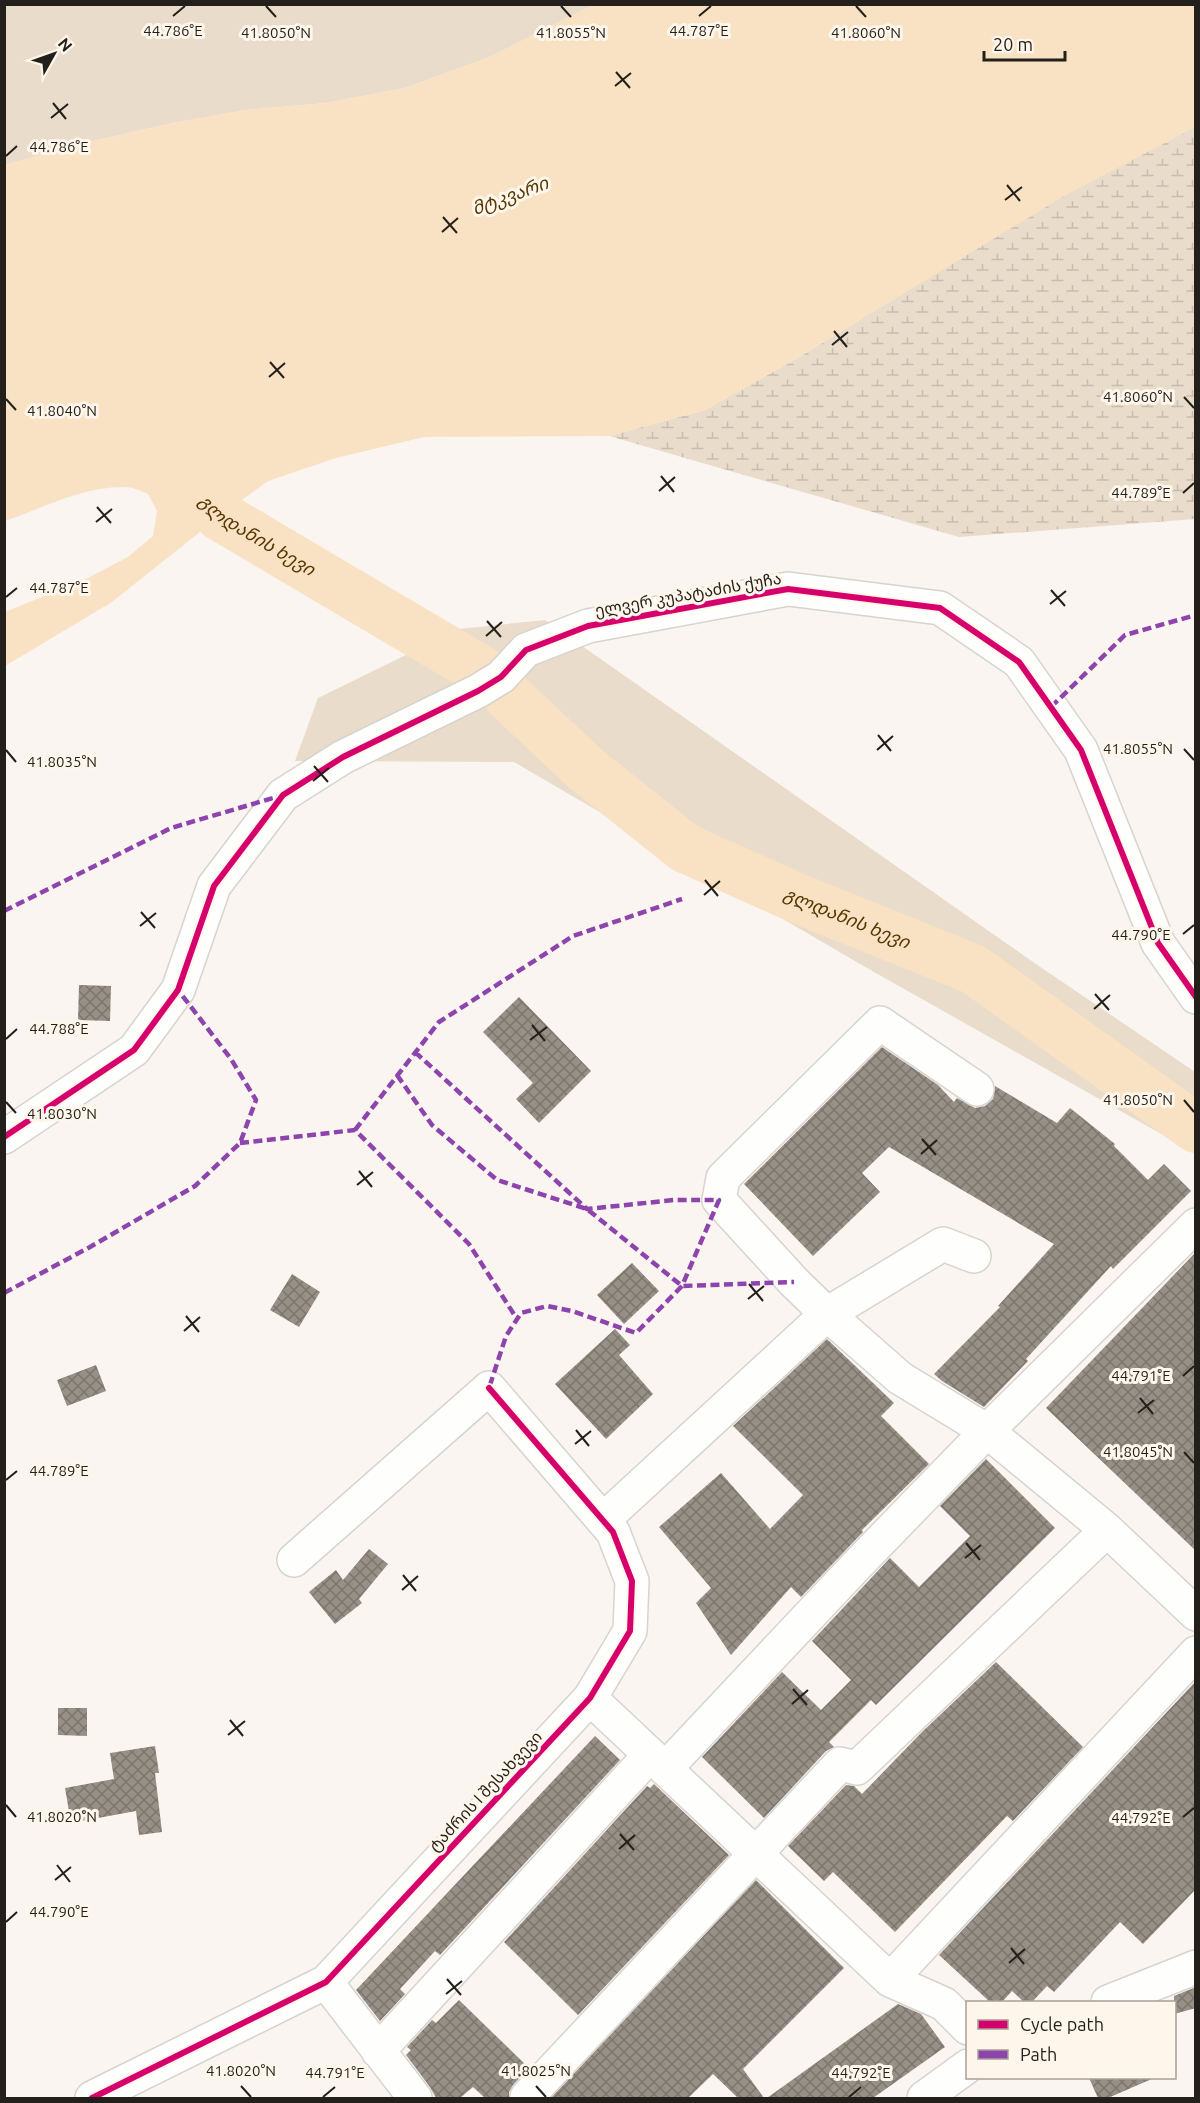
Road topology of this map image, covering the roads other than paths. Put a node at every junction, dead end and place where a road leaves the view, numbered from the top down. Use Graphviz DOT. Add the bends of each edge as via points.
graph roads {
  1 [pos="1196,997"];
  2 [pos="977,1089"];
  3 [pos="4,1137"];
  4 [pos="1196,1225"];
  5 [pos="974,1256"];
  6 [pos="827,1314"];
  7 [pos="987,1431"];
  8 [pos="603,1520"];
  9 [pos="1107,1530"];
  10 [pos="294,1560"];
  11 [pos="1196,1614"];
  12 [pos="1196,1653"];
  13 [pos="590,1698"];
  14 [pos="658,1762"];
  15 [pos="756,1854"];
  16 [pos="1196,1967"];
  17 [pos="890,1980"];
  18 [pos="326,1982"];
  19 [pos="1111,2001"];
  20 [pos="966,2026"];
  21 [pos="378,2051"];
  22 [pos="966,2067"];
  23 [pos="527,2097"];
  24 [pos="92,2098"];
  25 [pos="415,2098"];
  26 [pos="924,2098"];
  1 -- 3 [label="street, ელვერ კუპატაძის ქუჩა" via="1158,943 1081,750 1019,662 940,608 788,589 588,626 526,650 501,677 478,691 343,757 283,795 214,886 178,990 134,1050"];
  2 -- 6 [label="street" via="880,1023 723,1178 719,1200"];
  4 -- 7 [label="street"];
  5 -- 6 [label="street" via="943,1244"];
  6 -- 7 [label="street" via="900,1378"];
  6 -- 8 [label="street"];
  7 -- 9 [label="street"];
  7 -- 14 [label="street"];
  8 -- 10 [label="street, ტაძრის I შესახვევი" via="489,1388"];
  8 -- 13 [label="street, ტაძრის I შესახვევი" via="613,1532 632,1581 630,1631"];
  9 -- 11 [label="street"];
  9 -- 15 [label="street" via="857,1768 840,1764"];
  12 -- 17 [label="street"];
  13 -- 14 [label="street"];
  13 -- 18 [label="street, ტაძრის I შესახვევი"];
  14 -- 15 [label="street"];
  14 -- 21 [label="street"];
  15 -- 17 [label="street"];
  15 -- 23 [label="street"];
  16 -- 19 [label="street"];
  17 -- 20 [label="street" via="944,2004"];
  18 -- 21 [label="street"];
  18 -- 24 [label="street, ტაძრის I შესახვევი"];
  21 -- 25 [label="street"];
  22 -- 26 [label="street"];
}
